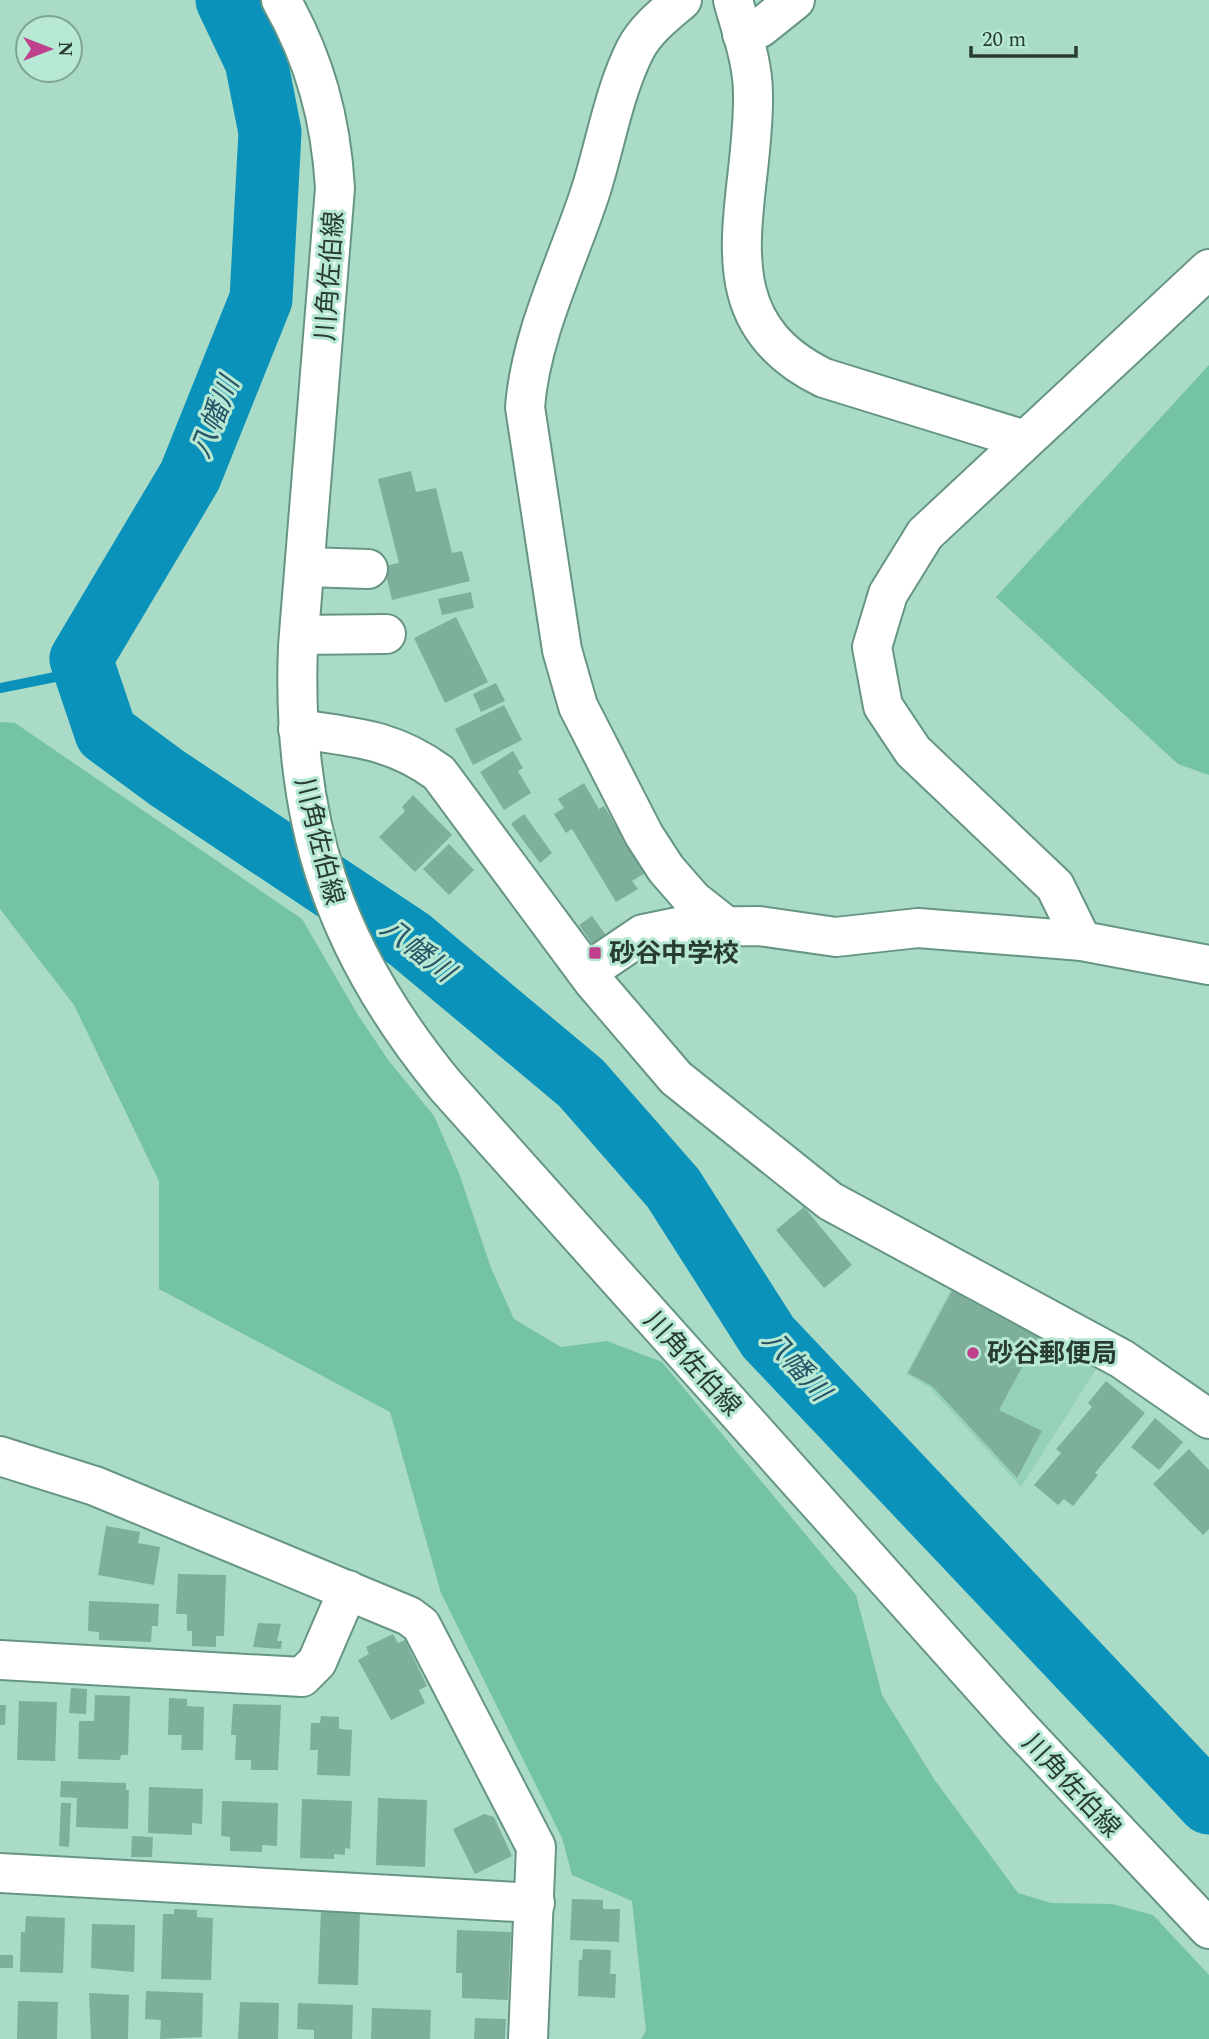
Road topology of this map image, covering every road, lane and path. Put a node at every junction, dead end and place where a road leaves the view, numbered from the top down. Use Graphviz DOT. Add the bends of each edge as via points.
graph roads {
  1 [pos="281,0"];
  2 [pos="682,0"];
  3 [pos="796,0"];
  4 [pos="737,17"];
  5 [pos="1209,269"];
  6 [pos="1025,440"];
  7 [pos="305,567"];
  8 [pos="368,569"];
  9 [pos="300,635"];
  10 [pos="386,635"];
  11 [pos="298,729"];
  12 [pos="726,926"];
  13 [pos="1082,941"];
  14 [pos="1209,965"];
  15 [pos="587,972"];
  16 [pos="1209,1419"];
  17 [pos="0,1456"];
  18 [pos="348,1591"];
  19 [pos="0,1660"];
  20 [pos="0,1873"];
  21 [pos="536,1903"];
  22 [pos="1209,1929"];
  23 [pos="528,2039"];
  1 -- 7 [label="street, 川角佐伯線" via="321,95 335,188"];
  2 -- 12 [label="street" via="648,31 627,69 535,350 525,407 562,650 578,706 666,869 693,900"];
  3 -- 4 [label="street" via="760,28"];
  4 -- 6 [label="street" via="753,93 743,258 744,289 755,318 773,344 796,364 824,378"];
  5 -- 6 [label="street"];
  6 -- 13 [label="street" via="925,534 888,594 872,647 884,706 913,751 1055,886"];
  7 -- 8 [label="street"];
  7 -- 9 [label="street, 川角佐伯線"];
  9 -- 10 [label="street"];
  9 -- 11 [label="street, 川角佐伯線"];
  11 -- 15 [label="street" via="392,745 439,773"];
  11 -- 22 [label="street, 川角佐伯線" via="307,807 335,906 374,986 412,1044 1036,1746"];
  12 -- 13 [label="street" via="836,937 918,928"];
  12 -- 15 [label="street" via="677,927 643,934"];
  13 -- 14 [label="street"];
  15 -- 16 [label="street" via="676,1078 830,1201 1122,1359"];
  17 -- 18 [label="street" via="95,1486"];
  18 -- 19 [label="street" via="317,1662 302,1676"];
  18 -- 21 [label="street" via="409,1616 426,1631 536,1847"];
  20 -- 21 [label="street"];
  21 -- 23 [label="street"];
}
